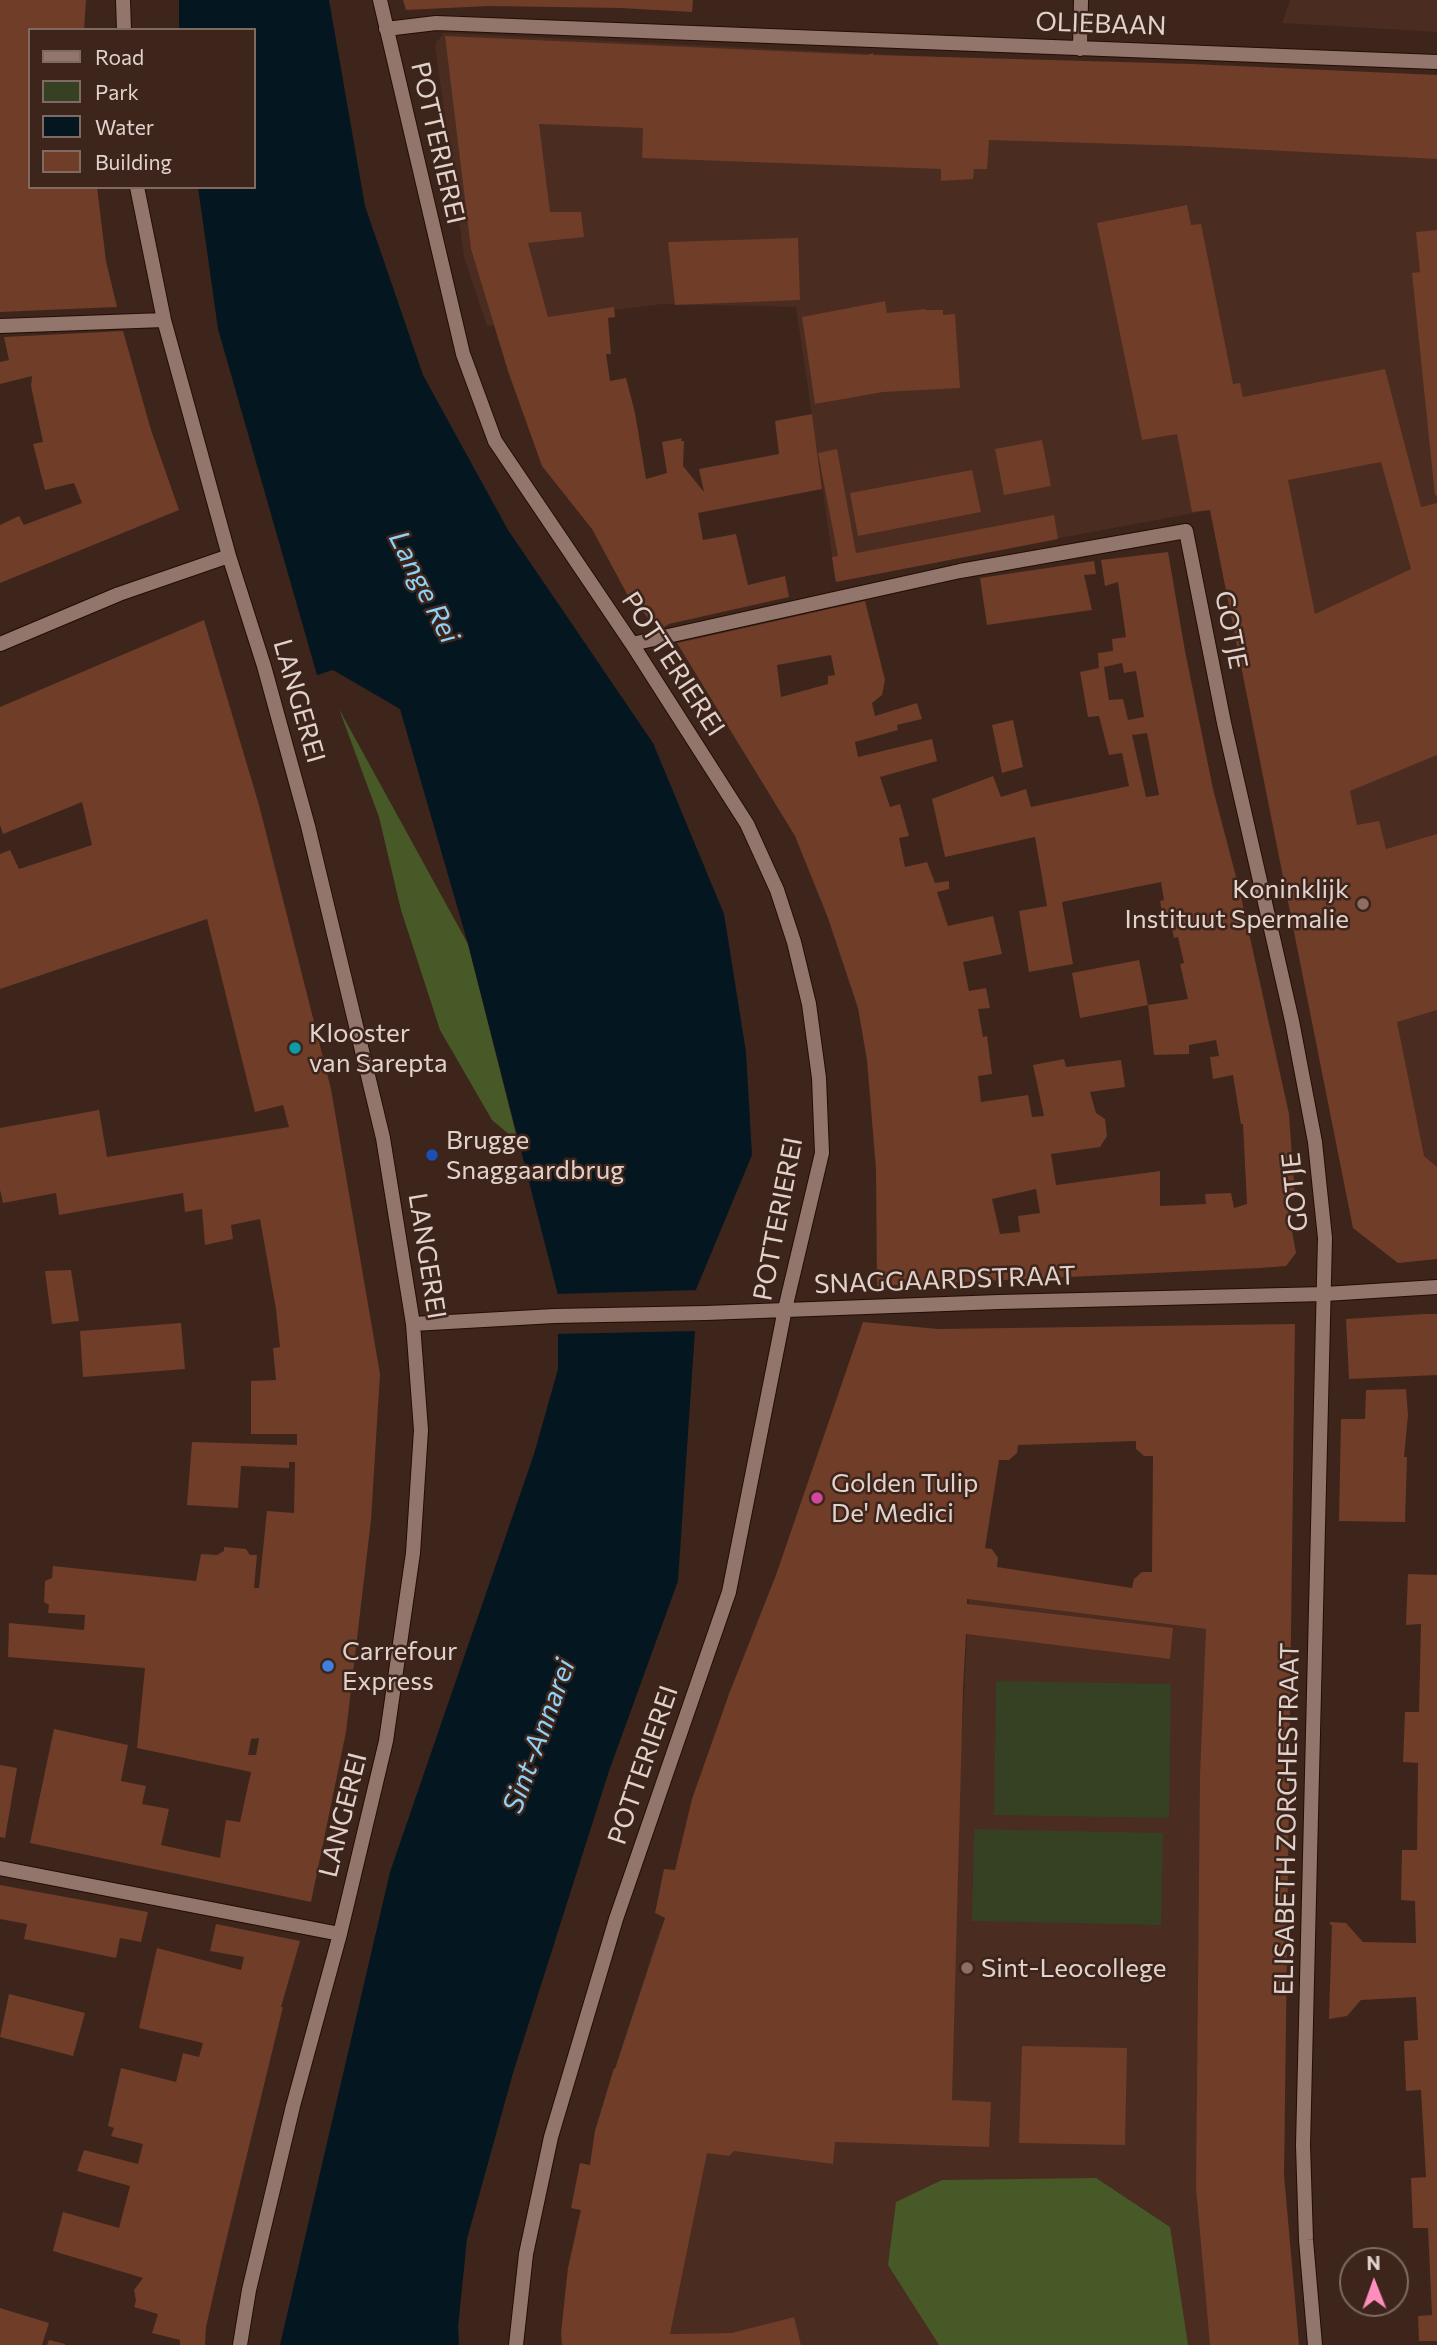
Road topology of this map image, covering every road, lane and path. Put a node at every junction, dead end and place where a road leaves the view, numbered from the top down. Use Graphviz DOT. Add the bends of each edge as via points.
graph roads {
  1 [pos="123,0"];
  2 [pos="380,0"];
  3 [pos="1081,0"];
  4 [pos="124,28"];
  5 [pos="386,29"];
  6 [pos="1080,48"];
  7 [pos="1437,62"];
  8 [pos="136,189"];
  9 [pos="164,320"];
  10 [pos="0,326"];
  11 [pos="229,556"];
  12 [pos="0,644"];
  13 [pos="632,644"];
  14 [pos="1437,1287"];
  15 [pos="1325,1294"];
  16 [pos="785,1309"];
  17 [pos="414,1324"];
  18 [pos="0,1868"];
  19 [pos="340,1934"];
  20 [pos="240,2345"];
  21 [pos="516,2345"];
  22 [pos="1315,2345"];
  1 -- 4 [label="street"];
  2 -- 5 [label="street, POTTERIEREI"];
  3 -- 6 [label="street"];
  5 -- 6 [label="street, OLIEBAAN" via="436,23"];
  5 -- 13 [label="street, POTTERIEREI" via="463,354 495,441"];
  6 -- 7 [label="street, OLIEBAAN"];
  8 -- 9 [label="street, LANGEREI"];
  9 -- 10 [label="street"];
  9 -- 11 [label="street, LANGEREI"];
  11 -- 12 [label="street" via="119,594"];
  11 -- 17 [label="street, LANGEREI" via="309,826 385,1151"];
  13 -- 15 [label="street, GOTJE" via="960,570 1186,531 1315,1142 1325,1238"];
  13 -- 16 [label="street, POTTERIEREI" via="747,824 777,890 809,1004 819,1078 822,1153"];
  14 -- 15 [label="street, SNAGGAARDSTRAAT"];
  15 -- 16 [label="street, SNAGGAARDSTRAAT"];
  15 -- 22 [label="street, ELISABETH ZORGHESTRAAT" via="1303,2145"];
  16 -- 17 [label="street, SNAGGAARDSTRAAT"];
  16 -- 21 [label="street, POTTERIEREI" via="729,1592 615,1919 551,2137 526,2254"];
  17 -- 19 [label="street, LANGEREI" via="421,1430 413,1553 386,1741"];
  18 -- 19 [label="street"];
  19 -- 20 [label="street, LANGEREI" via="293,2106"];
}
